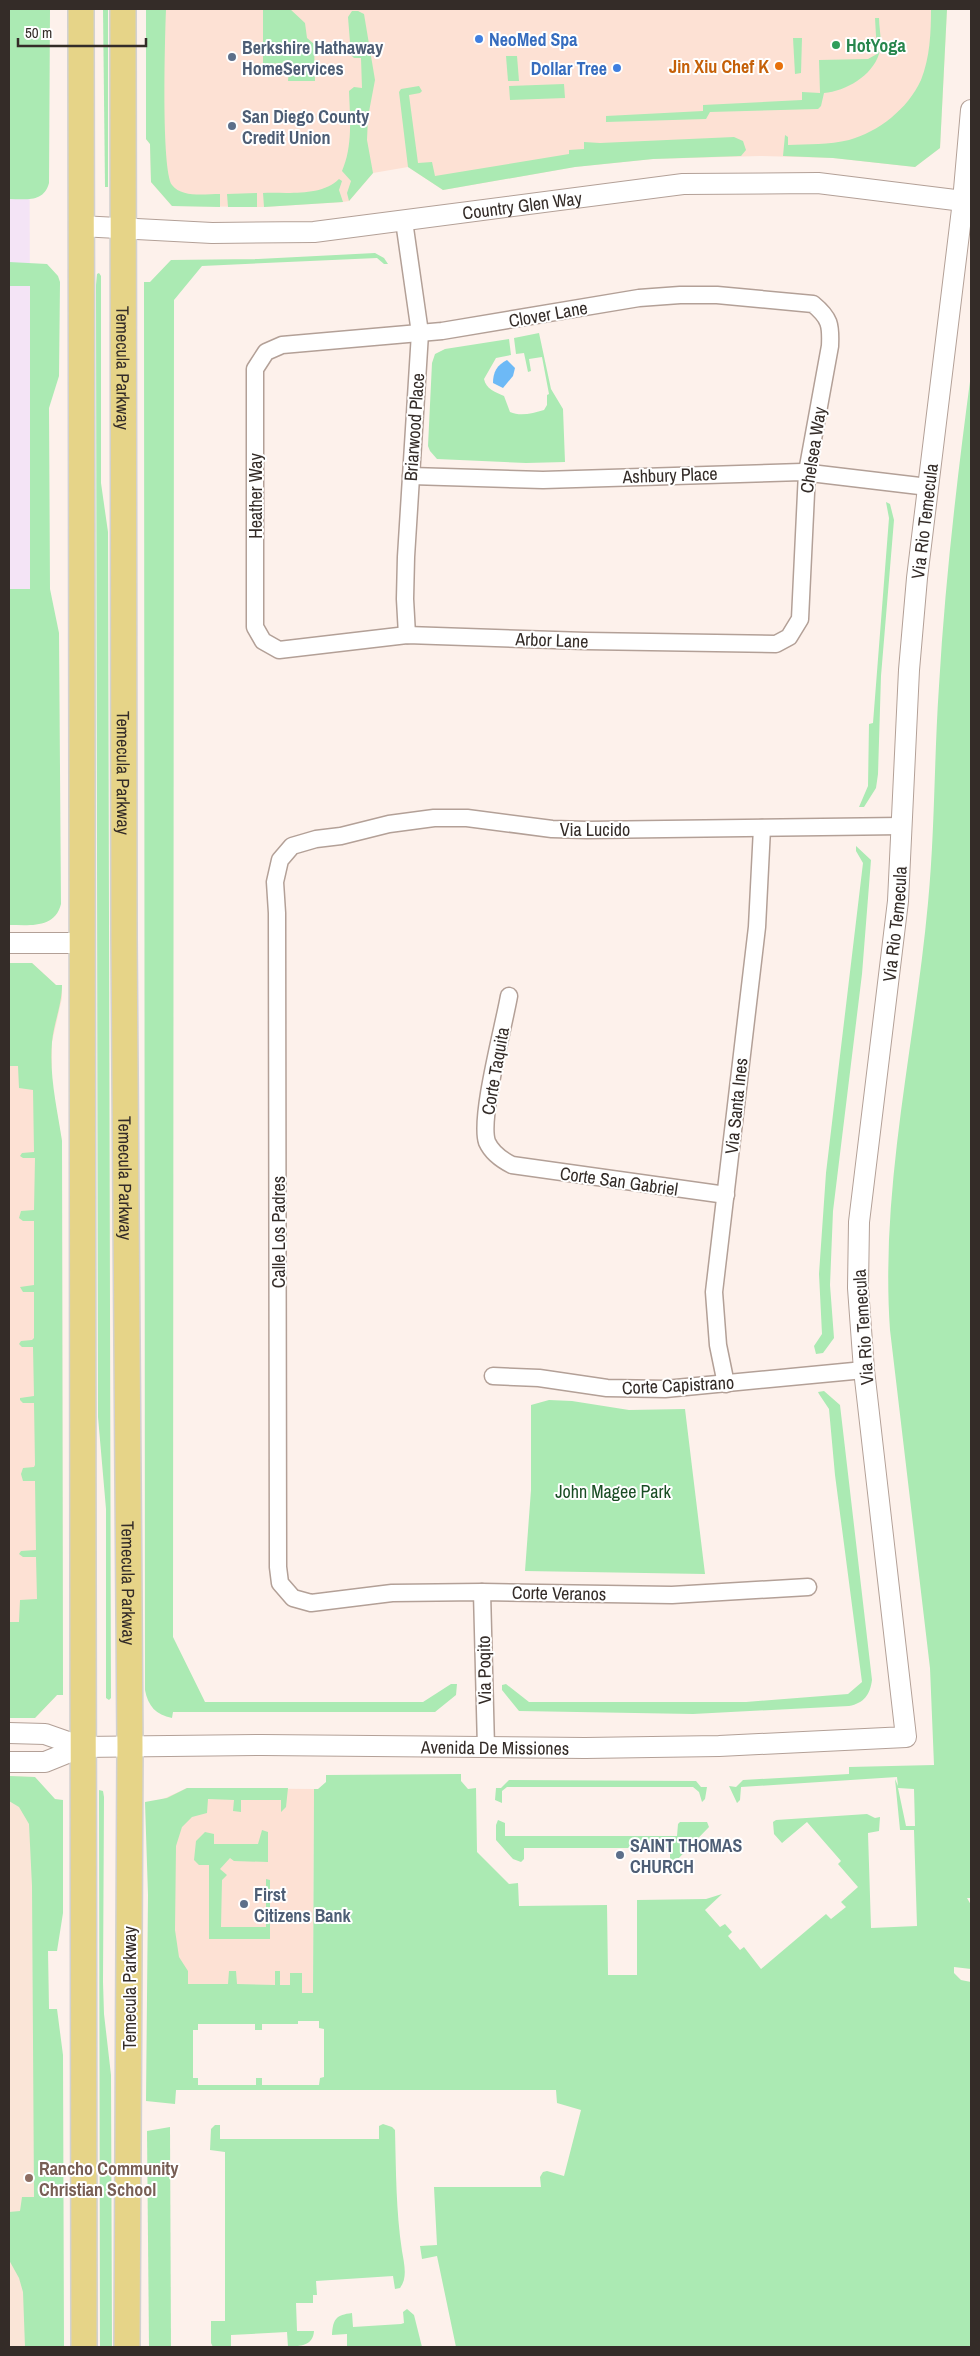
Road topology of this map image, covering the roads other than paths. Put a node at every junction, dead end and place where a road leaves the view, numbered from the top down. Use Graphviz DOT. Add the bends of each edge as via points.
graph roads {
  1 [pos="81,9"];
  2 [pos="124,9"];
  3 [pos="971,110"];
  4 [pos="963,201"];
  5 [pos="404,221"];
  6 [pos="80,226"];
  7 [pos="123,230"];
  8 [pos="813,304"];
  9 [pos="420,333"];
  10 [pos="282,346"];
  11 [pos="806,472"];
  12 [pos="411,476"];
  13 [pos="928,487"];
  14 [pos="801,604"];
  15 [pos="407,635"];
  16 [pos="279,650"];
  17 [pos="902,826"];
  18 [pos="762,828"];
  19 [pos="292,846"];
  20 [pos="82,942"];
  21 [pos="9,943"];
  22 [pos="510,996"];
  23 [pos="512,1166"];
  24 [pos="726,1195"];
  25 [pos="864,1370"];
  26 [pos="493,1376"];
  27 [pos="726,1384"];
  28 [pos="808,1587"];
  29 [pos="482,1592"];
  30 [pos="311,1603"];
  31 [pos="9,1733"];
  32 [pos="906,1737"];
  33 [pos="130,1746"];
  34 [pos="82,1747"];
  35 [pos="486,1748"];
  36 [pos="9,1762"];
  37 [pos="84,2347"];
  38 [pos="127,2347"];
  1 -- 6 [label="main road"];
  2 -- 7 [label="main road, Temecula Parkway"];
  3 -- 4 [label="street, Via Rio Temecula"];
  4 -- 5 [label="street, Country Glen Way" via="818,183 683,184"];
  4 -- 13 [label="street, Via Rio Temecula"];
  5 -- 7 [label="street, Country Glen Way" via="314,232"];
  5 -- 9 [label="street, Briarwood Place"];
  6 -- 7 [label="street, Country Glen Way"];
  6 -- 20 [label="main road"];
  7 -- 33 [label="main road, Temecula Parkway"];
  8 -- 9 [label="street, Clover Lane" via="717,295 639,298 486,325"];
  8 -- 11 [label="street, Chelsea Way" via="831,324 830,346"];
  9 -- 10 [label="street, Clover Lane"];
  9 -- 12 [label="street, Briarwood Place"];
  10 -- 16 [label="street, Heather Way" via="266,352 255,369 255,627 262,641"];
  11 -- 12 [label="street, Ashbury Place" via="543,480"];
  11 -- 13 [label="street, Ashbury Place"];
  11 -- 14 [label="street, Chelsea Way"];
  12 -- 15 [label="street, Briarwood Place" via="405,599"];
  13 -- 17 [label="street, Via Rio Temecula" via="909,670"];
  14 -- 15 [label="street, Arbor Lane" via="800,619 789,637 776,644"];
  15 -- 16 [label="street, Arbor Lane"];
  17 -- 18 [label="street, Via Lucido"];
  17 -- 25 [label="street, Via Rio Temecula" via="898,901 859,1222 858,1288"];
  18 -- 19 [label="street, Via Lucido" via="578,830 467,818 434,818 389,824"];
  18 -- 24 [label="street, Via Santa Ines" via="757,927"];
  19 -- 30 [label="street, Calle Los Padres" via="280,860 275,882 278,1567 280,1583 293,1598"];
  20 -- 21 [label="street"];
  20 -- 34 [label="main road"];
  22 -- 23 [label="street, Corte Taquita" via="485,1119 488,1142 498,1158"];
  23 -- 24 [label="street, Corte San Gabriel"];
  24 -- 27 [label="street, Via Santa Ines" via="714,1292 718,1345"];
  25 -- 27 [label="street, Corte Capistrano"];
  25 -- 32 [label="street, Via Rio Temecula"];
  26 -- 27 [label="street, Corte Capistrano" via="539,1378 607,1388 665,1389"];
  28 -- 29 [label="street, Corte Veranos" via="672,1596"];
  29 -- 30 [label="street, Corte Veranos" via="392,1593"];
  29 -- 35 [label="street, Via Poqito"];
  31 -- 34 [label="street, Avenida De Missiones" via="45,1734"];
  32 -- 35 [label="street, Avenida De Missiones" via="719,1746"];
  33 -- 34 [label="street, Avenida De Missiones"];
  33 -- 35 [label="street, Avenida De Missiones"];
  33 -- 38 [label="main road, Temecula Parkway"];
  34 -- 36 [label="street, Avenida De Missiones" via="45,1762"];
  34 -- 37 [label="main road"];
}
